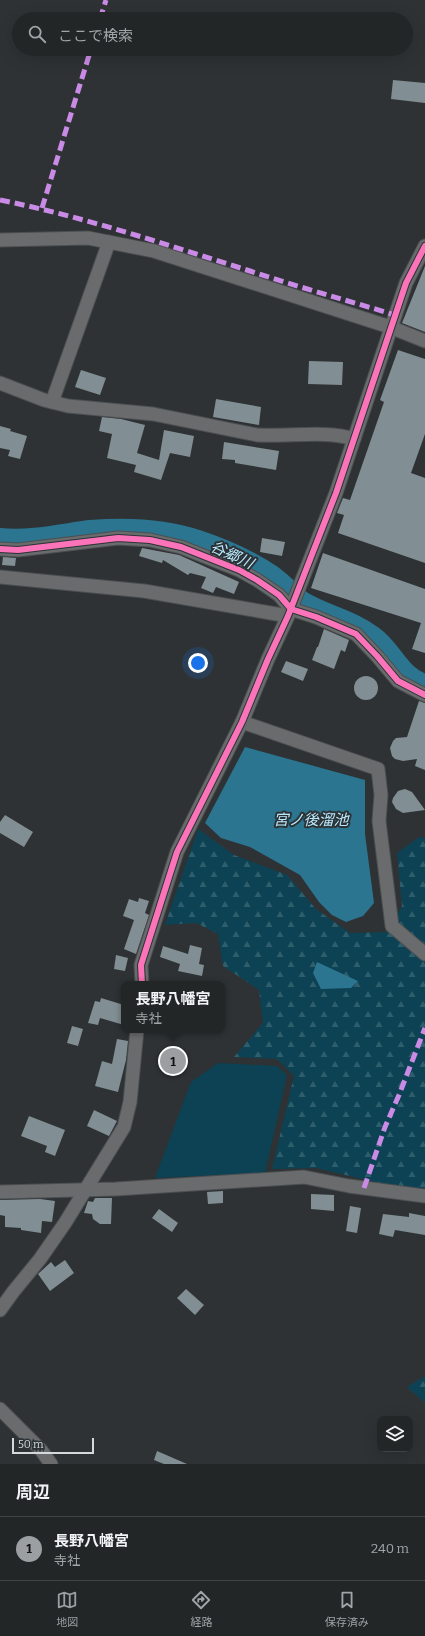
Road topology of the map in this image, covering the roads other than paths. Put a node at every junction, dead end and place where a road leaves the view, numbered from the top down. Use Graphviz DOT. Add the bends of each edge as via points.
graph roads {
  1 [pos="0,240"];
  2 [pos="108,242"];
  3 [pos="425,246"];
  4 [pos="390,327"];
  5 [pos="425,341"];
  6 [pos="0,383"];
  7 [pos="52,402"];
  8 [pos="354,439"];
  9 [pos="0,549"];
  10 [pos="0,577"];
  11 [pos="291,610"];
  12 [pos="425,695"];
  13 [pos="242,722"];
  14 [pos="425,954"];
  15 [pos="142,981"];
  16 [pos="137,1033"];
  17 [pos="87,1189"];
  18 [pos="0,1192"];
  19 [pos="425,1196"];
  20 [pos="0,1310"];
  21 [pos="0,1409"];
  22 [pos="51,1464"];
  1 -- 2 [label="street" via="88,238"];
  2 -- 4 [label="street" via="154,251"];
  2 -- 7 [label="street"];
  3 -- 4 [label="street" via="406,283"];
  4 -- 5 [label="street"];
  4 -- 8 [label="street"];
  6 -- 7 [label="street"];
  7 -- 8 [label="street" via="68,406 152,414 257,434 340,435"];
  8 -- 11 [label="street"];
  9 -- 11 [label="street" via="18,550 118,538 150,540 181,546 257,580 279,595"];
  10 -- 11 [label="street" via="144,591"];
  11 -- 12 [label="street" via="316,617 356,634 398,681"];
  11 -- 13 [label="street"];
  13 -- 14 [label="street" via="378,769 381,795 379,821 392,926"];
  13 -- 15 [label="street" via="178,852 141,965"];
  16 -- 17 [label="street" via="130,1102 124,1127"];
  17 -- 18 [label="street"];
  17 -- 19 [label="street" via="304,1177"];
  17 -- 20 [label="street" via="40,1259"];
  21 -- 22 [label="street"];
}
